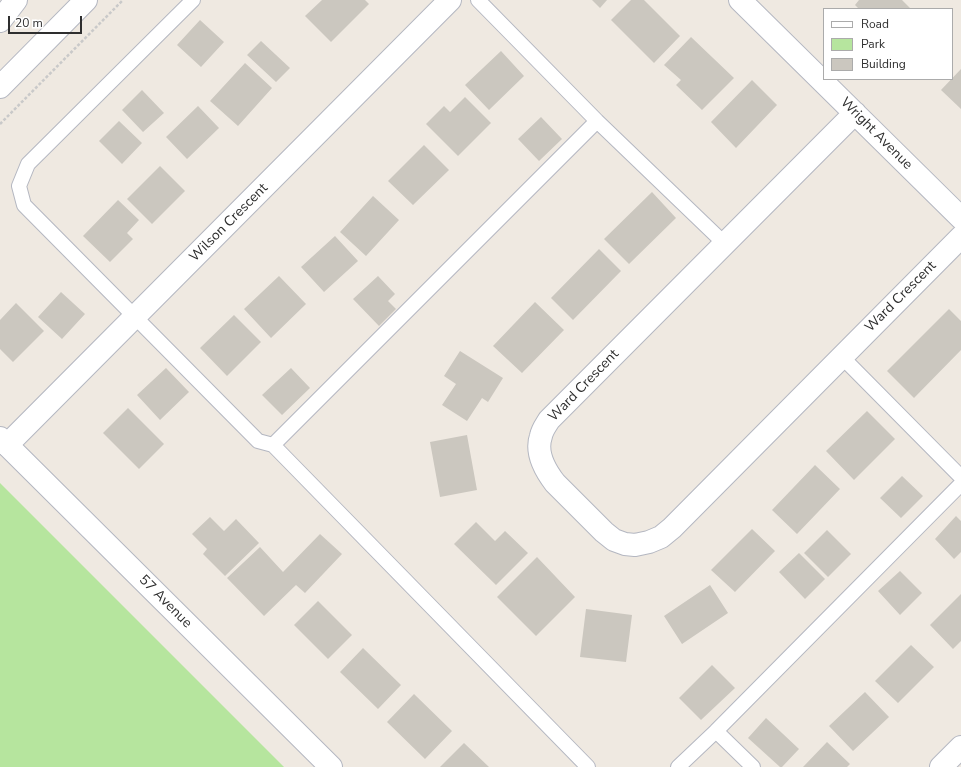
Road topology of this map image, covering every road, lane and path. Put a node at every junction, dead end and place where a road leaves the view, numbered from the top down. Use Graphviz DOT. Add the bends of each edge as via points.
graph roads {
  1 [pos="16,0"];
  2 [pos="86,0"];
  3 [pos="123,0"];
  4 [pos="193,0"];
  5 [pos="450,0"];
  6 [pos="478,0"];
  7 [pos="740,0"];
  8 [pos="0,21"];
  9 [pos="0,87"];
  10 [pos="855,113"];
  11 [pos="598,121"];
  12 [pos="0,124"];
  13 [pos="961,218"];
  14 [pos="961,237"];
  15 [pos="725,244"];
  16 [pos="135,316"];
  17 [pos="842,357"];
  18 [pos="4,441"];
  19 [pos="273,445"];
  20 [pos="961,478"];
  21 [pos="961,484"];
  22 [pos="716,731"];
  23 [pos="961,747"];
  24 [pos="331,767"];
  25 [pos="588,767"];
  26 [pos="678,767"];
  27 [pos="753,767"];
  28 [pos="941,767"];
  1 -- 8 [label="street"];
  2 -- 9 [label="street"];
  3 -- 12 [label="path"];
  4 -- 16 [label="lane" via="28,164 19,186 24,205"];
  5 -- 16 [label="street, Wilson Crescent"];
  6 -- 11 [label="lane"];
  7 -- 10 [label="street, Wright Avenue"];
  10 -- 13 [label="street, Wright Avenue"];
  10 -- 15 [label="street, Ward Crescent"];
  11 -- 15 [label="lane"];
  11 -- 19 [label="lane"];
  14 -- 17 [label="street, Ward Crescent"];
  15 -- 17 [label="street, Ward Crescent" via="549,420 543,429 539,448 548,474 604,532 614,540 635,545 660,537 672,528"];
  16 -- 18 [label="street, Wilson Crescent"];
  16 -- 19 [label="lane" via="258,441"];
  17 -- 20 [label="lane"];
  18 -- 24 [label="street, 57 Avenue"];
  19 -- 25 [label="lane"];
  21 -- 22 [label="lane"];
  22 -- 26 [label="lane"];
  22 -- 27 [label="lane"];
  23 -- 28 [label="street"];
}
